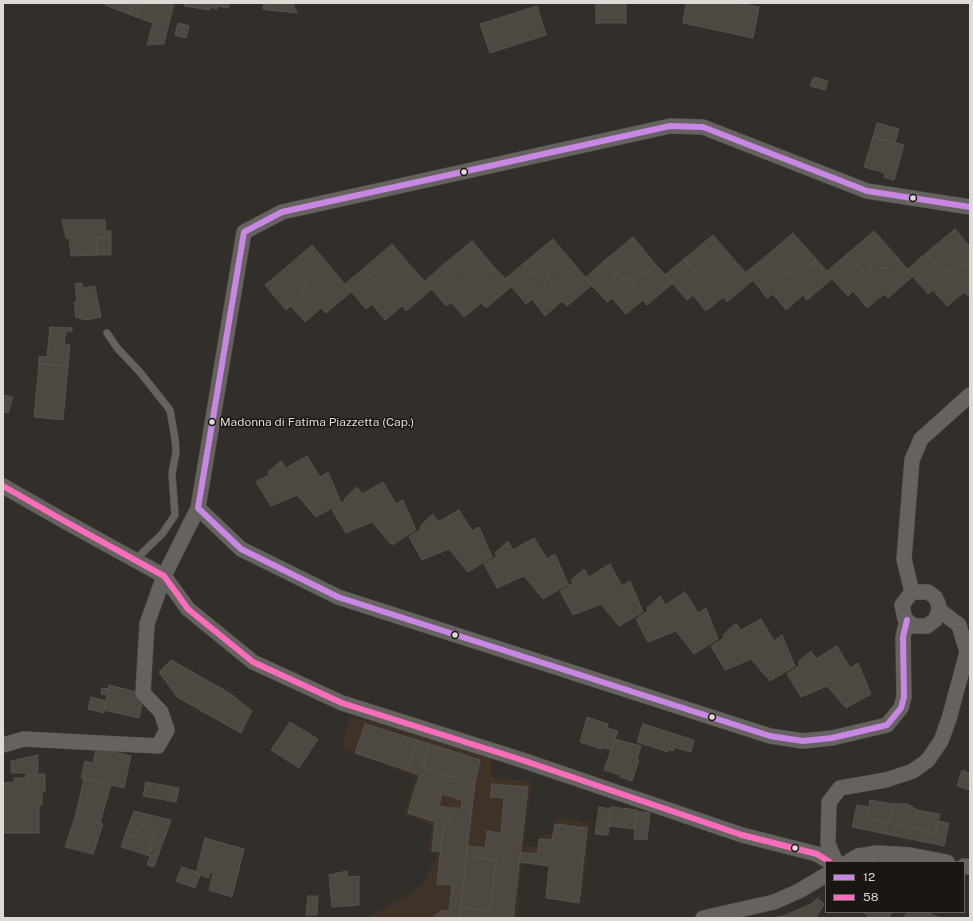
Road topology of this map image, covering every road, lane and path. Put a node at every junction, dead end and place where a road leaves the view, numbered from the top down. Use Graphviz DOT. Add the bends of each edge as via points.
graph roads {
  1 [pos="970,207"];
  2 [pos="107,333"];
  3 [pos="970,395"];
  4 [pos="3,486"];
  5 [pos="198,508"];
  6 [pos="135,560"];
  7 [pos="164,576"];
  8 [pos="912,592"];
  9 [pos="939,610"];
  10 [pos="907,620"];
  11 [pos="3,745"];
  12 [pos="828,861"];
  13 [pos="836,861"];
  14 [pos="850,861"];
  15 [pos="941,861"];
  16 [pos="825,876"];
  17 [pos="703,918"];
  1 -- 5 [label="street" via="867,191 703,127 670,126 282,212 244,232"];
  2 -- 6 [label="lane" via="170,410 175,439 176,452 172,474 175,515 162,534"];
  3 -- 8 [label="street" via="921,439 912,460 904,559"];
  4 -- 6 [label="street"];
  5 -- 7 [label="street"];
  5 -- 10 [label="street" via="240,549 338,597 770,736 803,741 832,738 887,725 901,708 904,697 903,637"];
  6 -- 7 [label="street"];
  7 -- 11 [label="street" via="147,624 143,693 161,712 167,730 158,746 24,739"];
  7 -- 12 [label="street" via="188,609 253,662 342,703 742,834 817,854"];
  8 -- 9 [label="street" via="928,592 935,597"];
  8 -- 10 [label="street" via="902,605"];
  9 -- 10 [label="street" via="935,620 927,626 914,626"];
  9 -- 13 [label="street" via="959,624 967,652 941,741 928,760 913,771 886,780 840,788 829,802 828,844"];
  14 -- 15 [label="street" via="858,856 876,853 910,855"];
  16 -- 17 [label="street" via="774,902"];
}
